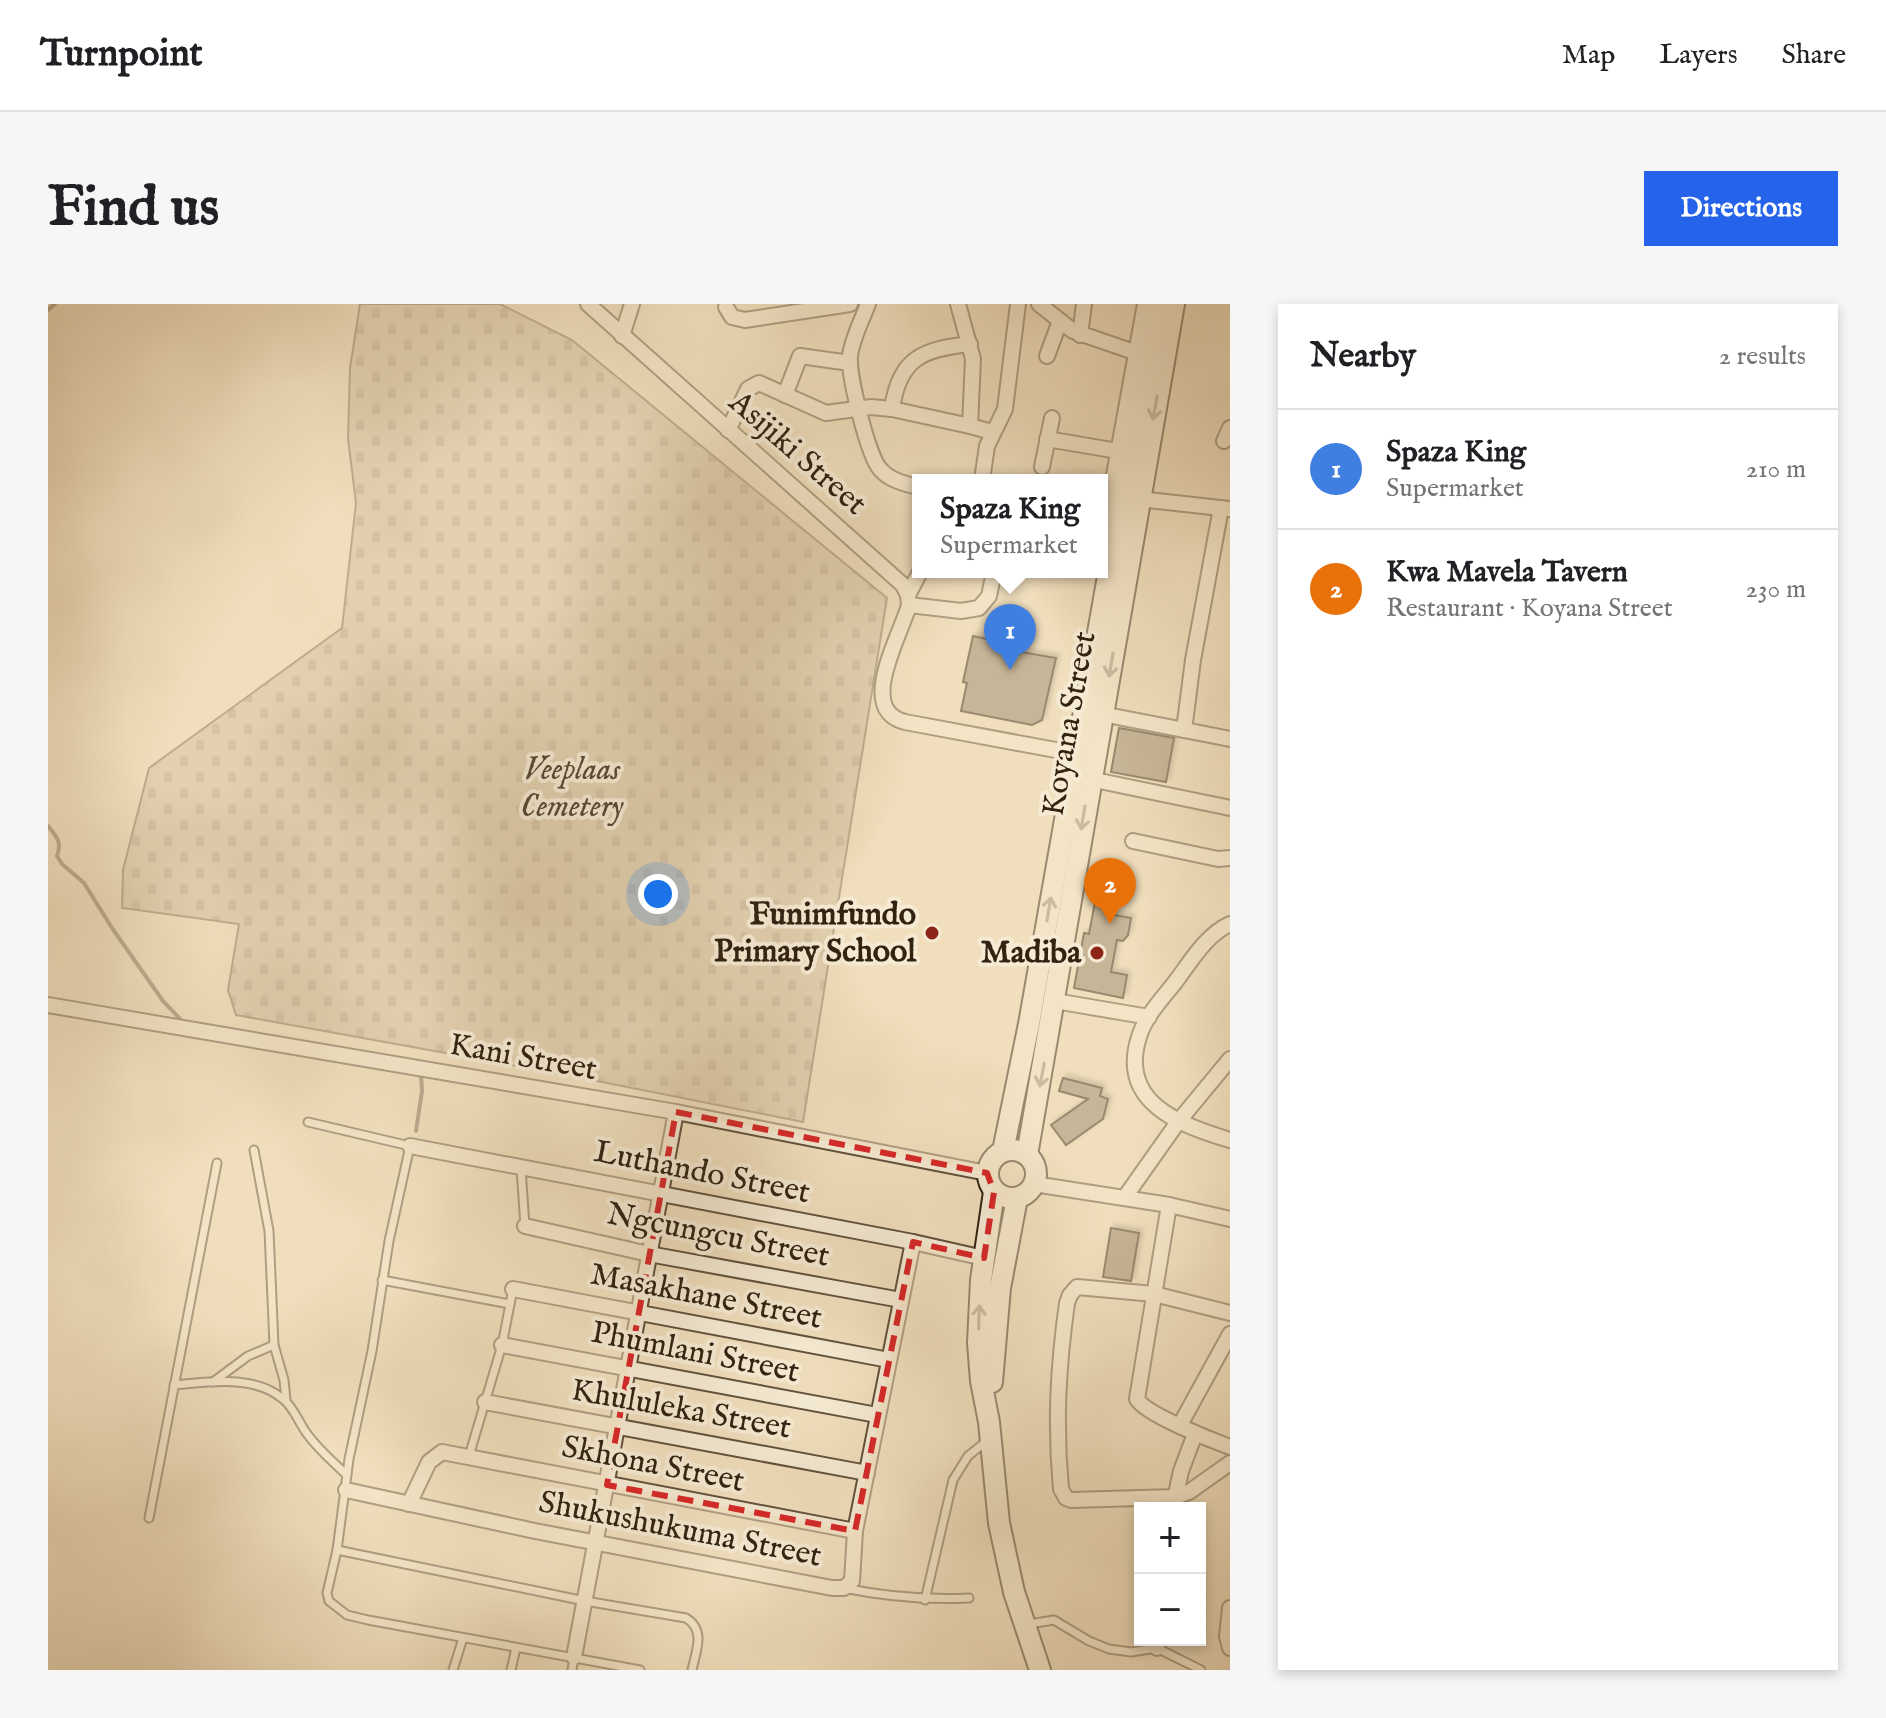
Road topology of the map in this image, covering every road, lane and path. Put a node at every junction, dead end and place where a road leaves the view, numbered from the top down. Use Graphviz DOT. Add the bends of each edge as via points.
graph roads {
  1 [pos="588,304"];
  2 [pos="632,304"];
  3 [pos="850,304"];
  4 [pos="868,304"];
  5 [pos="958,304"];
  6 [pos="1018,304"];
  7 [pos="1039,304"];
  8 [pos="1084,304"];
  9 [pos="1145,304"];
  10 [pos="1156,304"];
  11 [pos="1174,304"];
  12 [pos="832,306"];
  13 [pos="726,307"];
  14 [pos="1060,321"];
  15 [pos="1080,335"];
  16 [pos="622,336"];
  17 [pos="970,344"];
  18 [pos="1137,353"];
  19 [pos="1047,356"];
  20 [pos="850,363"];
  21 [pos="785,395"];
  22 [pos="860,408"];
  23 [pos="892,409"];
  24 [pos="1052,418"];
  25 [pos="970,426"];
  26 [pos="728,430"];
  27 [pos="992,432"];
  28 [pos="1047,439"];
  29 [pos="1118,451"];
  30 [pos="1042,467"];
  31 [pos="983,474"];
  32 [pos="912,485"];
  33 [pos="1139,499"];
  34 [pos="1108,508"];
  35 [pos="1226,508"];
  36 [pos="1108,577"];
  37 [pos="917,578"];
  38 [pos="993,578"];
  39 [pos="1108,578"];
  40 [pos="908,600"];
  41 [pos="1102,714"];
  42 [pos="1184,730"];
  43 [pos="1230,739"];
  44 [pos="1077,754"];
  45 [pos="1090,779"];
  46 [pos="1230,808"];
  47 [pos="1133,841"];
  48 [pos="1230,858"];
  49 [pos="1230,924"];
  50 [pos="1055,1001"];
  51 [pos="48,1005"];
  52 [pos="1149,1017"];
  53 [pos="1230,1059"];
  54 [pos="676,1112"];
  55 [pos="308,1122"];
  56 [pos="1178,1122"];
  57 [pos="1230,1140"];
  58 [pos="410,1146"];
  59 [pos="254,1150"];
  60 [pos="1003,1151"];
  61 [pos="1027,1155"];
  62 [pos="217,1163"];
  63 [pos="521,1168"];
  64 [pos="991,1182"];
  65 [pos="1034,1184"];
  66 [pos="661,1193"];
  67 [pos="1125,1197"];
  68 [pos="1017,1198"];
  69 [pos="1169,1205"];
  70 [pos="1230,1219"];
  71 [pos="525,1226"];
  72 [pos="913,1242"];
  73 [pos="649,1254"];
  74 [pos="984,1258"];
  75 [pos="382,1280"];
  76 [pos="1154,1294"];
  77 [pos="511,1296"];
  78 [pos="901,1300"];
  79 [pos="639,1313"];
  80 [pos="1230,1313"];
  81 [pos="1230,1334"];
  82 [pos="274,1345"];
  83 [pos="502,1345"];
  84 [pos="889,1360"];
  85 [pos="628,1369"];
  86 [pos="213,1382"];
  87 [pos="174,1385"];
  88 [pos="286,1400"];
  89 [pos="485,1402"];
  90 [pos="877,1415"];
  91 [pos="1180,1425"];
  92 [pos="617,1428"];
  93 [pos="989,1430"];
  94 [pos="1195,1434"];
  95 [pos="1230,1447"];
  96 [pos="468,1458"];
  97 [pos="1230,1463"];
  98 [pos="867,1473"];
  99 [pos="347,1483"];
  100 [pos="607,1485"];
  101 [pos="1174,1502"];
  102 [pos="409,1504"];
  103 [pos="149,1518"];
  104 [pos="855,1531"];
  105 [pos="597,1541"];
  106 [pos="337,1550"];
  107 [pos="844,1588"];
  108 [pos="969,1598"];
  109 [pos="925,1600"];
  110 [pos="585,1601"];
  111 [pos="1230,1608"];
  112 [pos="1024,1625"];
  113 [pos="463,1638"];
  114 [pos="1150,1646"];
  115 [pos="1160,1646"];
  116 [pos="516,1648"];
  117 [pos="1230,1648"];
  118 [pos="573,1664"];
  119 [pos="453,1670"];
  120 [pos="511,1670"];
  121 [pos="640,1670"];
  122 [pos="692,1670"];
  123 [pos="1040,1670"];
  124 [pos="1201,1670"];
  1 -- 16 [label="street, Asijiki Street"];
  2 -- 16 [label="street"];
  3 -- 12 [label="street"];
  4 -- 20 [label="street"];
  5 -- 17 [label="street"];
  6 -- 27 [label="street" via="1005,409"];
  7 -- 14 [label="street"];
  8 -- 15 [label="street"];
  9 -- 18 [label="street"];
  10 -- 36 [label="main road, Koyana Street"];
  11 -- 33 [label="main road, Koyana Street, one-way"];
  12 -- 13 [label="street" via="745,320 732,317"];
  14 -- 15 [label="street"];
  14 -- 19 [label="street"];
  15 -- 18 [label="street"];
  16 -- 26 [label="street, Asijiki Street"];
  17 -- 23 [label="street" via="934,349 917,359 897,381"];
  17 -- 25 [label="street"];
  18 -- 29 [label="street"];
  20 -- 21 [label="street" via="800,356"];
  20 -- 22 [label="street"];
  21 -- 22 [label="street" via="826,413"];
  21 -- 26 [label="street" via="759,383 748,389"];
  22 -- 23 [label="street"];
  22 -- 32 [label="street" via="880,470"];
  23 -- 25 [label="street"];
  24 -- 28 [label="street"];
  25 -- 27 [label="street"];
  26 -- 40 [label="street, Asijiki Street" via="884,567 903,585"];
  27 -- 31 [label="street"];
  28 -- 29 [label="street"];
  28 -- 30 [label="street"];
  29 -- 34 [label="street"];
  33 -- 35 [label="street"];
  33 -- 41 [label="main road, Koyana Street, one-way"];
  35 -- 42 [label="street" via="1193,660"];
  37 -- 40 [label="street"];
  38 -- 40 [label="street" via="989,596 979,608 961,611"];
  39 -- 44 [label="main road, Koyana Street"];
  40 -- 44 [label="street" via="882,684 882,701 890,715"];
  41 -- 42 [label="street"];
  41 -- 45 [label="main road, Koyana Street"];
  42 -- 43 [label="street"];
  60 -- 44 [label="main road, Koyana Street, one-way"];
  45 -- 46 [label="street"];
  45 -- 50 [label="main road, Koyana Street, one-way"];
  47 -- 48 [label="street"];
  49 -- 52 [label="street" via="1203,945"];
  50 -- 52 [label="street"];
  50 -- 61 [label="main road, Koyana Street, one-way"];
  51 -- 54 [label="street, Kani Street"];
  52 -- 56 [label="street" via="1139,1036 1134,1076 1140,1091"];
  53 -- 56 [label="street"];
  54 -- 64 [label="street, Kani Street"];
  54 -- 66 [label="street"];
  55 -- 58 [label="lane"];
  56 -- 57 [label="street"];
  56 -- 67 [label="street"];
  58 -- 63 [label="street, Luthando Street"];
  58 -- 75 [label="lane"];
  59 -- 82 [label="lane" via="269,1231"];
  60 -- 61 [label="main road"];
  60 -- 64 [label="main road" via="990,1161"];
  61 -- 65 [label="main road" via="1035,1168"];
  62 -- 87 [label="lane"];
  63 -- 66 [label="street, Luthando Street"];
  63 -- 71 [label="lane"];
  64 -- 68 [label="main road" via="1001,1197"];
  64 -- 74 [label="main road"];
  65 -- 67 [label="street"];
  65 -- 68 [label="main road"];
  66 -- 72 [label="street, Luthando Street"];
  66 -- 73 [label="street"];
  67 -- 69 [label="street"];
  68 -- 93 [label="main road" via="1000,1288"];
  69 -- 70 [label="street"];
  69 -- 76 [label="street"];
  71 -- 73 [label="street, Ngcungcu Street"];
  72 -- 74 [label="street, Luthando Street"];
  72 -- 78 [label="street, Shukushukuma Street"];
  73 -- 78 [label="street, Ngcungcu Street"];
  73 -- 79 [label="street"];
  93 -- 74 [label="main road, one-way" via="978,1343"];
  75 -- 77 [label="lane"];
  75 -- 99 [label="lane"];
  76 -- 80 [label="street"];
  76 -- 91 [label="street" via="1137,1399"];
  76 -- 101 [label="street" via="1082,1286 1070,1295 1058,1376 1060,1477 1062,1493 1077,1501"];
  77 -- 79 [label="street, Masakhane Street"];
  77 -- 83 [label="lane"];
  78 -- 84 [label="street, Shukushukuma Street"];
  79 -- 84 [label="street, Masakhane Street"];
  79 -- 85 [label="street"];
  81 -- 91 [label="street"];
  82 -- 86 [label="lane" via="248,1356"];
  82 -- 88 [label="lane"];
  83 -- 85 [label="street, Phumlani Street"];
  83 -- 89 [label="lane"];
  84 -- 90 [label="street, Shukushukuma Street"];
  85 -- 90 [label="street, Phumlani Street"];
  85 -- 92 [label="street"];
  86 -- 87 [label="lane"];
  86 -- 88 [label="lane" via="249,1384"];
  87 -- 103 [label="lane"];
  88 -- 99 [label="lane" via="308,1437"];
  89 -- 92 [label="street, Khululeka Street"];
  89 -- 96 [label="lane"];
  90 -- 98 [label="street, Shukushukuma Street"];
  91 -- 94 [label="street"];
  92 -- 98 [label="street, Khululeka Street"];
  92 -- 100 [label="street"];
  93 -- 109 [label="lane" via="953,1480"];
  93 -- 112 [label="main road" via="999,1523"];
  94 -- 95 [label="street"];
  94 -- 101 [label="street"];
  96 -- 100 [label="street, Skhona Street"];
  96 -- 102 [label="street, Skhona Street" via="442,1452 429,1462"];
  97 -- 101 [label="street"];
  98 -- 104 [label="street, Shukushukuma Street"];
  99 -- 102 [label="street, Shukushukuma Street"];
  99 -- 106 [label="lane"];
  100 -- 104 [label="street, Skhona Street"];
  100 -- 105 [label="street"];
  102 -- 105 [label="street, Shukushukuma Street"];
  104 -- 107 [label="street, Shukushukuma Street" via="852,1581"];
  105 -- 107 [label="street, Shukushukuma Street"];
  105 -- 110 [label="street"];
  106 -- 110 [label="lane"];
  106 -- 113 [label="lane" via="327,1593 335,1608 368,1620"];
  107 -- 109 [label="lane"];
  108 -- 109 [label="lane"];
  110 -- 118 [label="street"];
  110 -- 122 [label="lane" via="675,1615 694,1623 699,1635"];
  111 -- 117 [label="street"];
  112 -- 114 [label="lane" via="1054,1620 1109,1649 1131,1652"];
  112 -- 123 [label="main road"];
  113 -- 116 [label="lane"];
  113 -- 119 [label="lane"];
  115 -- 124 [label="lane"];
  116 -- 118 [label="lane"];
  116 -- 120 [label="lane"];
  118 -- 121 [label="lane"];
}
